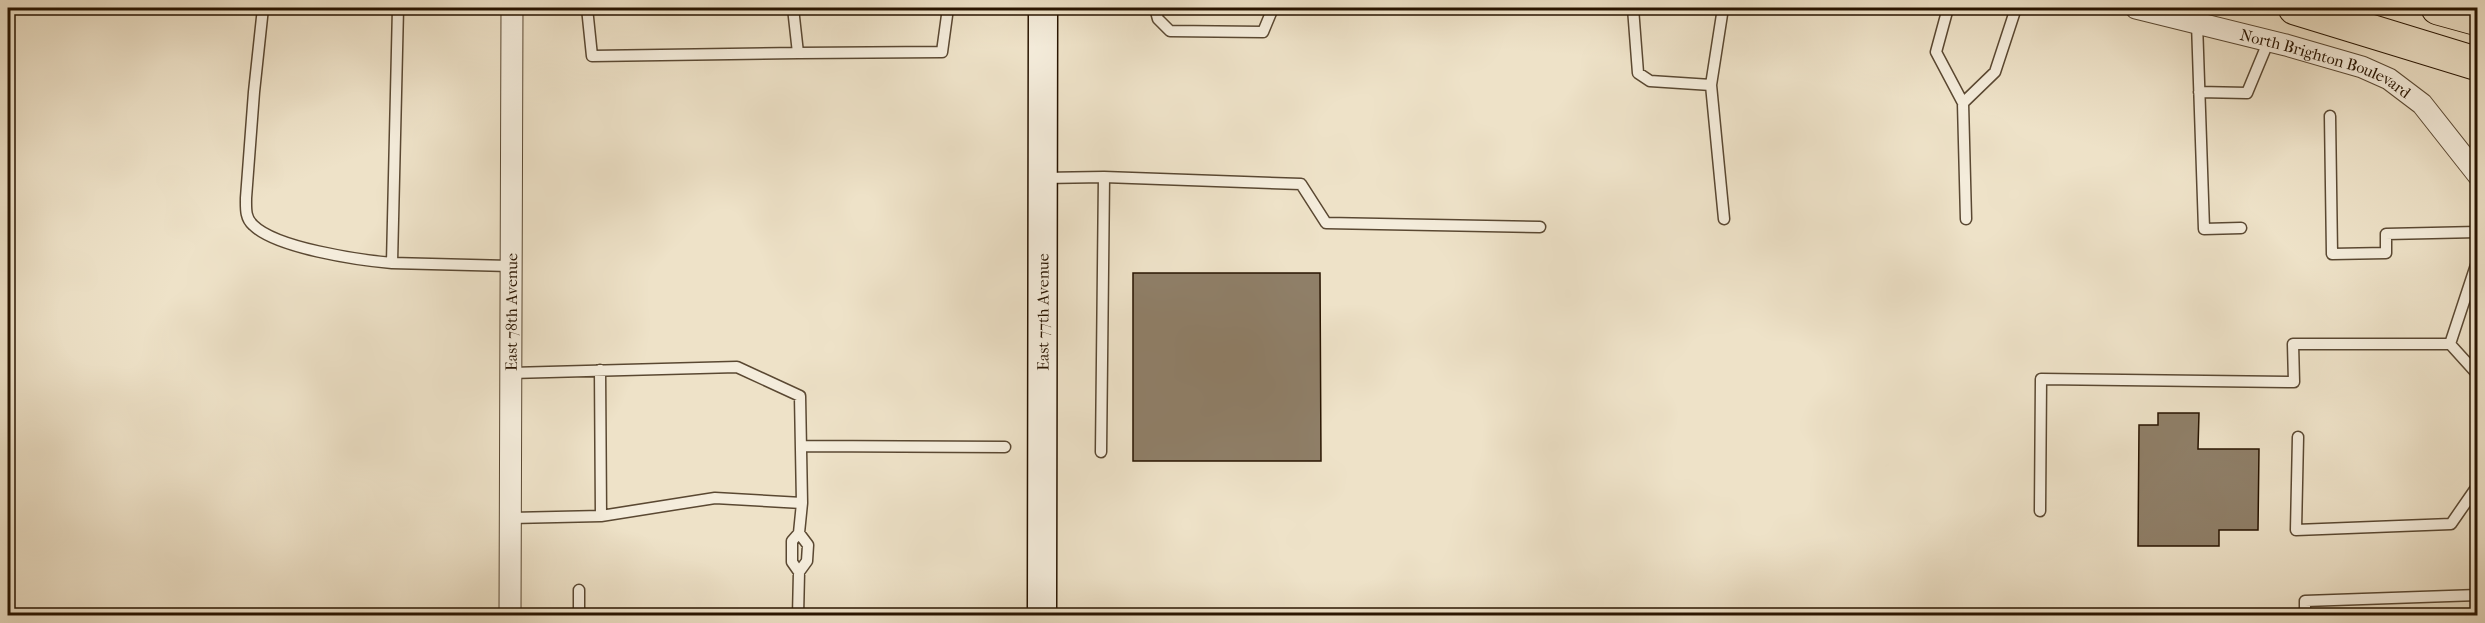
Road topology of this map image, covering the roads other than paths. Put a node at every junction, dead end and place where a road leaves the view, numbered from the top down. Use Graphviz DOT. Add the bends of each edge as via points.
graph roads {
  1 [pos="263,8"];
  2 [pos="398,8"];
  3 [pos="512,8"];
  4 [pos="587,8"];
  5 [pos="793,8"];
  6 [pos="948,8"];
  7 [pos="1043,8"];
  8 [pos="1155,8"];
  9 [pos="1273,8"];
  10 [pos="1633,8"];
  11 [pos="1723,8"];
  12 [pos="1948,8"];
  13 [pos="2016,8"];
  14 [pos="2136,8"];
  15 [pos="2295,8"];
  16 [pos="2438,8"];
  17 [pos="2478,19"];
  18 [pos="2198,23"];
  19 [pos="2269,40"];
  20 [pos="798,53"];
  21 [pos="2478,64"];
  22 [pos="1711,85"];
  23 [pos="2199,92"];
  24 [pos="1963,103"];
  25 [pos="2330,116"];
  26 [pos="2478,174"];
  27 [pos="1104,177"];
  28 [pos="1043,178"];
  29 [pos="1724,219"];
  30 [pos="1966,219"];
  31 [pos="1540,227"];
  32 [pos="2241,228"];
  33 [pos="2478,232"];
  34 [pos="2478,259"];
  35 [pos="392,263"];
  36 [pos="512,266"];
  37 [pos="2450,344"];
  38 [pos="600,370"];
  39 [pos="511,373"];
  40 [pos="2478,375"];
  41 [pos="2298,437"];
  42 [pos="801,446"];
  43 [pos="1005,447"];
  44 [pos="1101,452"];
  45 [pos="2478,485"];
  46 [pos="802,503"];
  47 [pos="2040,511"];
  48 [pos="601,516"];
  49 [pos="511,518"];
  50 [pos="799,533"];
  51 [pos="799,572"];
  52 [pos="579,590"];
  53 [pos="2478,595"];
  54 [pos="510,615"];
  55 [pos="579,615"];
  56 [pos="798,615"];
  57 [pos="1042,615"];
  58 [pos="2305,615"];
  1 -- 35 [label="lane" via="246,198 246,214 251,224 266,235 330,255"];
  2 -- 35 [label="lane"];
  3 -- 36 [label="street, East 78th Avenue"];
  4 -- 20 [label="lane" via="592,56"];
  5 -- 20 [label="lane"];
  6 -- 20 [label="lane" via="942,52"];
  7 -- 28 [label="street, East 77th Avenue"];
  8 -- 9 [label="lane" via="1158,19 1170,31 1263,32"];
  10 -- 22 [label="lane" via="1638,73 1650,81"];
  11 -- 22 [label="lane"];
  12 -- 24 [label="lane" via="1936,52"];
  13 -- 24 [label="lane" via="1995,72"];
  14 -- 18 [label="street, North Brighton Boulevard"];
  15 -- 21 [label="highway"];
  16 -- 17 [label="highway"];
  18 -- 19 [label="street, North Brighton Boulevard"];
  18 -- 23 [label="lane"];
  19 -- 23 [label="lane" via="2247,93"];
  19 -- 26 [label="street, North Brighton Boulevard" via="2362,67 2401,86 2422,105"];
  22 -- 29 [label="lane"];
  23 -- 32 [label="lane" via="2204,229"];
  24 -- 30 [label="lane"];
  25 -- 33 [label="lane" via="2332,254 2386,253 2386,234"];
  27 -- 28 [label="lane"];
  27 -- 31 [label="lane" via="1300,184 1326,223"];
  27 -- 44 [label="lane"];
  28 -- 57 [label="street, East 77th Avenue"];
  34 -- 37 [label="lane"];
  35 -- 36 [label="lane"];
  36 -- 39 [label="street, East 78th Avenue"];
  37 -- 40 [label="lane"];
  37 -- 47 [label="lane" via="2293,344 2294,382 2041,379"];
  38 -- 39 [label="lane"];
  38 -- 42 [label="lane" via="737,367 800,396"];
  38 -- 48 [label="lane"];
  39 -- 49 [label="street, East 78th Avenue"];
  41 -- 45 [label="lane" via="2296,530 2451,524"];
  42 -- 43 [label="lane"];
  42 -- 46 [label="lane"];
  46 -- 48 [label="lane" via="715,498"];
  46 -- 50 [label="lane"];
  48 -- 49 [label="lane"];
  49 -- 54 [label="street, East 78th Avenue"];
  50 -- 51 [label="lane" via="792,541 792,562"];
  50 -- 51 [label="lane" via="808,545 807,561"];
  51 -- 56 [label="lane"];
  52 -- 55 [label="lane"];
  53 -- 58 [label="lane" via="2305,601"];
}
